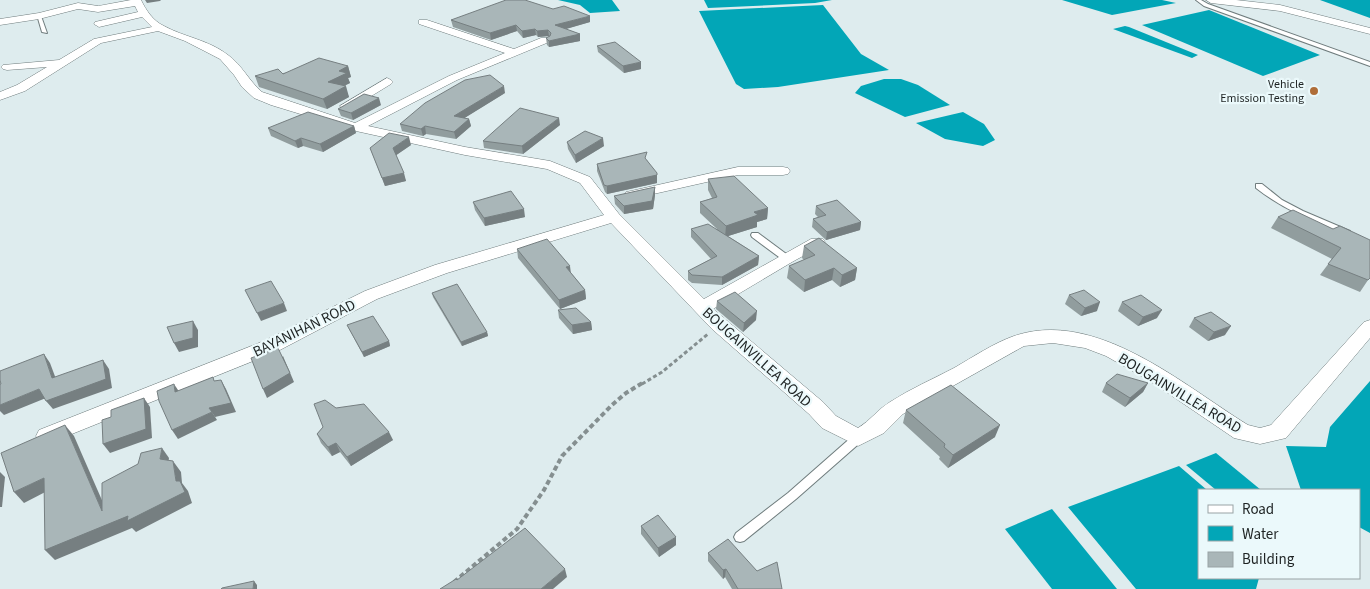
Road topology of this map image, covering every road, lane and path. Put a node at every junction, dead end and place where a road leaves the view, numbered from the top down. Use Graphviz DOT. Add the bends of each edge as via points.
graph roads {
  1 [pos="1198,0"];
  2 [pos="1211,0"];
  3 [pos="139,5"];
  4 [pos="39,16"];
  5 [pos="0,22"];
  6 [pos="423,22"];
  7 [pos="99,24"];
  8 [pos="160,28"];
  9 [pos="1370,31"];
  10 [pos="45,32"];
  11 [pos="544,40"];
  12 [pos="513,52"];
  13 [pos="64,62"];
  14 [pos="1370,64"];
  15 [pos="7,67"];
  16 [pos="387,82"];
  17 [pos="0,96"];
  18 [pos="326,117"];
  19 [pos="356,127"];
  20 [pos="783,171"];
  21 [pos="1259,186"];
  22 [pos="602,202"];
  23 [pos="614,217"];
  24 [pos="1353,234"];
  25 [pos="755,235"];
  26 [pos="817,242"];
  27 [pos="786,258"];
  28 [pos="702,308"];
  29 [pos="718,325"];
  30 [pos="1370,326"];
  31 [pos="858,438"];
  32 [pos="27,444"];
  33 [pos="740,537"];
  34 [pos="452,584"];
  1 -- 14 [label="lane"];
  2 -- 9 [label="street" via="1280,8"];
  3 -- 4 [label="street" via="98,9 85,6"];
  3 -- 7 [label="street"];
  3 -- 8 [label="street, BOUGAINVILLEA ROAD"];
  4 -- 5 [label="street"];
  4 -- 10 [label="lane"];
  6 -- 12 [label="street"];
  8 -- 13 [label="street" via="98,41"];
  8 -- 18 [label="street, BOUGAINVILLEA ROAD" via="224,57 258,95"];
  11 -- 12 [label="street"];
  12 -- 19 [label="street"];
  13 -- 15 [label="street"];
  13 -- 17 [label="street" via="21,88"];
  16 -- 18 [label="street"];
  18 -- 19 [label="street, BOUGAINVILLEA ROAD"];
  19 -- 22 [label="street, BOUGAINVILLEA ROAD" via="465,152 550,165 585,180"];
  20 -- 22 [label="street" via="738,171"];
  21 -- 24 [label="lane" via="1293,211"];
  22 -- 23 [label="street, BOUGAINVILLEA ROAD"];
  23 -- 28 [label="street, BOUGAINVILLEA ROAD"];
  23 -- 32 [label="street, BAYANIHAN ROAD" via="441,269 371,295 271,346"];
  25 -- 27 [label="lane"];
  26 -- 27 [label="street"];
  27 -- 28 [label="street"];
  28 -- 29 [label="street, BOUGAINVILLEA ROAD"];
  29 -- 31 [label="street, BOUGAINVILLEA ROAD" via="829,422"];
  29 -- 34 [label="path" via="662,372 612,405 562,456 544,490 517,529"];
  30 -- 31 [label="street, BOUGAINVILLEA ROAD" via="1278,432 1260,436 1242,432 1126,357 1064,337 1040,336 1019,341 896,408 877,427"];
  31 -- 33 [label="lane"];
}
